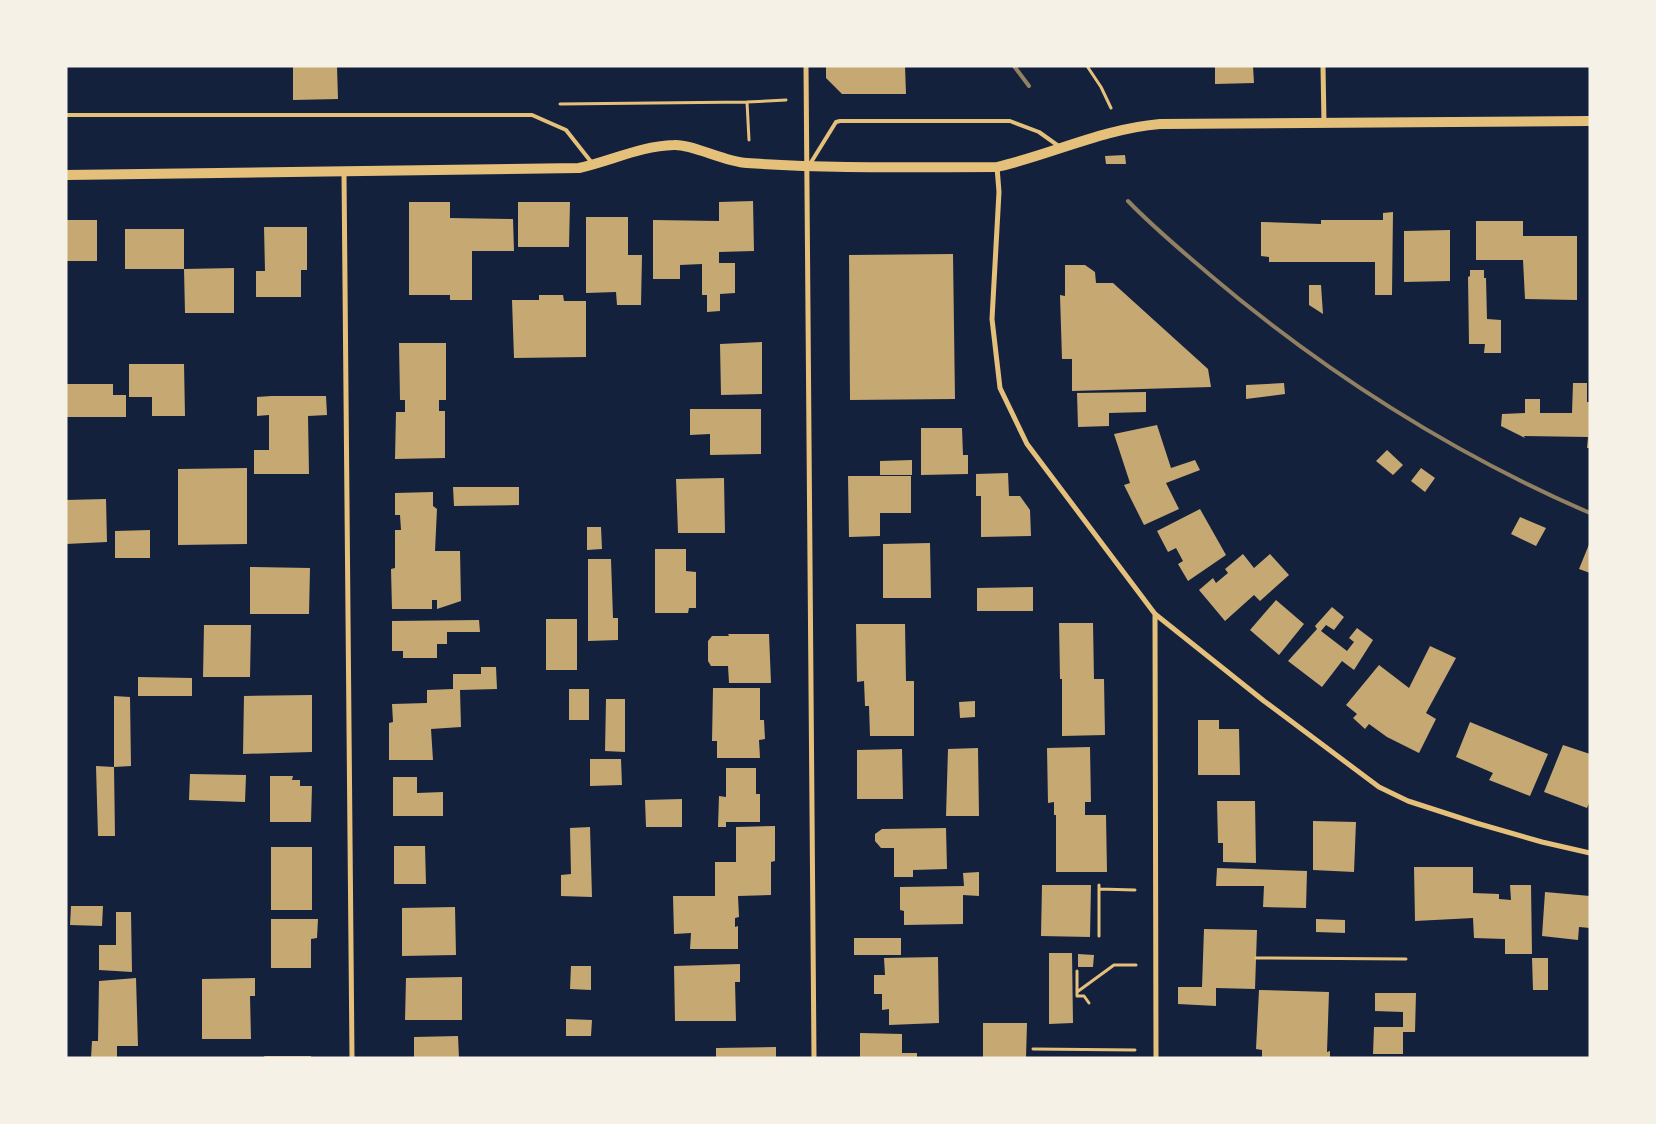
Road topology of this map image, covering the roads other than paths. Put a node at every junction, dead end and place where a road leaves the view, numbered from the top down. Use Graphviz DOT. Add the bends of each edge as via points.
graph roads {
  1 [pos="806,66"];
  2 [pos="1323,66"];
  3 [pos="66,115"];
  4 [pos="1590,121"];
  5 [pos="1324,124"];
  6 [pos="1062,148"];
  7 [pos="594,165"];
  8 [pos="808,166"];
  9 [pos="997,167"];
  10 [pos="344,173"];
  11 [pos="66,175"];
  12 [pos="1155,614"];
  13 [pos="1590,853"];
  14 [pos="352,1058"];
  15 [pos="814,1058"];
  16 [pos="1156,1058"];
  1 -- 8 [label="street"];
  2 -- 5 [label="street"];
  3 -- 7 [label="lane" via="532,115 566,130"];
  4 -- 5 [label="main road"];
  5 -- 6 [label="main road" via="1160,124 1120,129"];
  6 -- 8 [label="lane" via="1039,132 1010,121 836,122"];
  6 -- 9 [label="main road"];
  7 -- 8 [label="main road" via="644,147 676,144 735,162"];
  7 -- 10 [label="main road"];
  8 -- 9 [label="main road"];
  8 -- 15 [label="street"];
  9 -- 12 [label="street" via="999,192 992,319 1000,388 1027,444"];
  10 -- 11 [label="main road"];
  10 -- 14 [label="street"];
  12 -- 13 [label="street" via="1379,787 1408,801 1476,823"];
  12 -- 16 [label="street"];
}
